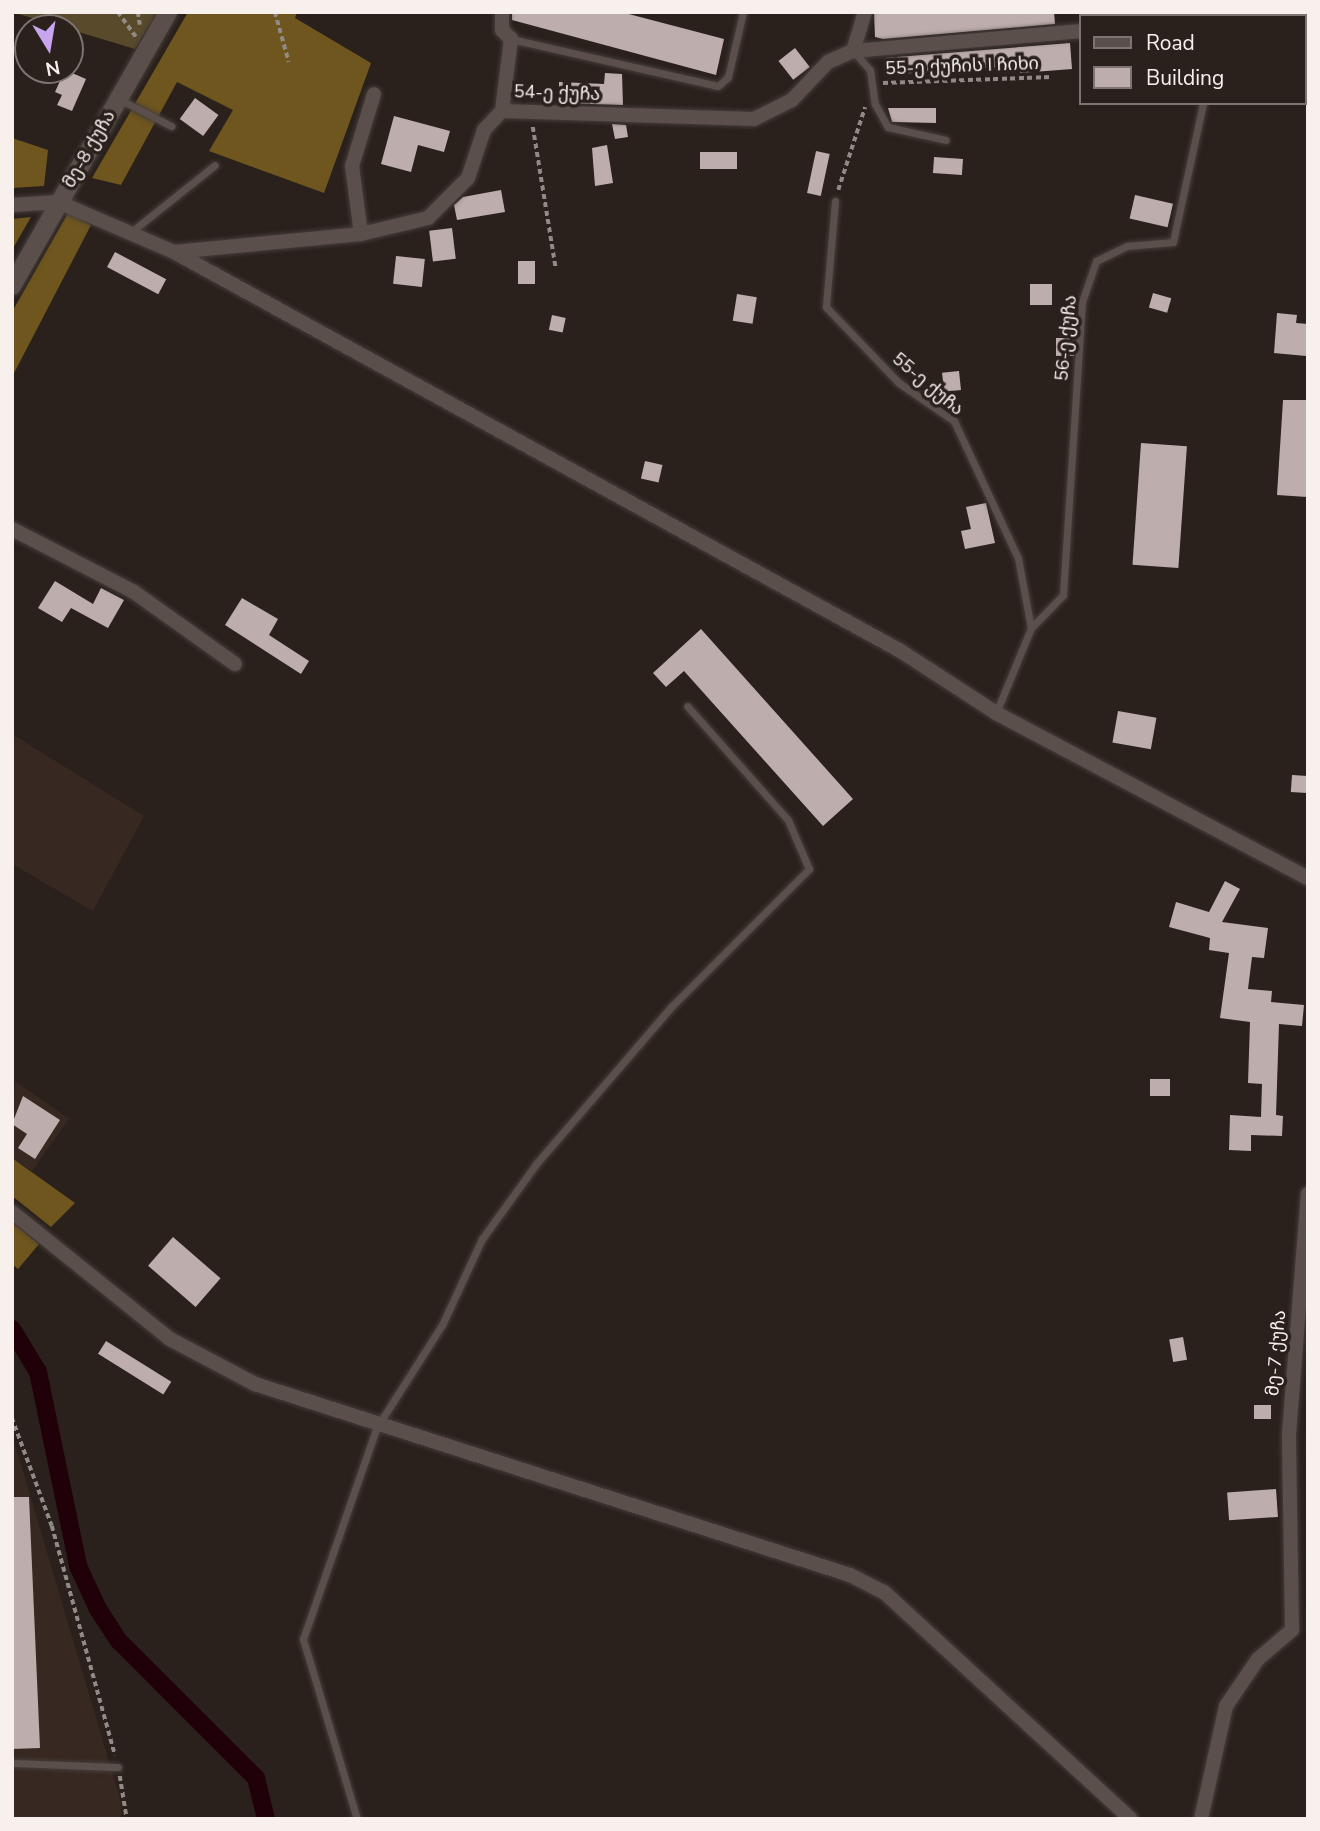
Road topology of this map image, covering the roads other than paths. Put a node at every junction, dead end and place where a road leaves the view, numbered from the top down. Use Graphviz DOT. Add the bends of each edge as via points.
graph roads {
  1 [pos="168,12"];
  2 [pos="502,12"];
  3 [pos="743,12"];
  4 [pos="865,12"];
  5 [pos="1078,31"];
  6 [pos="511,39"];
  7 [pos="853,51"];
  8 [pos="374,94"];
  9 [pos="118,99"];
  10 [pos="1203,105"];
  11 [pos="502,111"];
  12 [pos="171,126"];
  13 [pos="946,140"];
  14 [pos="215,165"];
  15 [pos="835,201"];
  16 [pos="58,202"];
  17 [pos="12,205"];
  18 [pos="130,233"];
  19 [pos="361,234"];
  20 [pos="174,253"];
  21 [pos="12,286"];
  22 [pos="12,528"];
  23 [pos="1031,628"];
  24 [pos="235,664"];
  25 [pos="687,706"];
  26 [pos="996,713"];
  27 [pos="1308,878"];
  28 [pos="1308,1194"];
  29 [pos="12,1212"];
  30 [pos="377,1427"];
  31 [pos="12,1763"];
  32 [pos="118,1767"];
  33 [pos="358,1819"];
  34 [pos="1131,1819"];
  35 [pos="1201,1819"];
  1 -- 9 [label="street, მე-8 ქუჩა"];
  2 -- 6 [label="street" via="502,30"];
  3 -- 6 [label="lane" via="728,77 718,86"];
  4 -- 7 [label="street"];
  5 -- 7 [label="street"];
  6 -- 11 [label="street"];
  7 -- 11 [label="street, 54-ე ქუჩა" via="828,62 792,100 754,119"];
  7 -- 13 [label="lane" via="870,70 888,127"];
  8 -- 19 [label="street" via="352,166"];
  9 -- 12 [label="lane"];
  9 -- 16 [label="street, მე-8 ქუჩა"];
  10 -- 23 [label="lane, 56-ე ქუჩა" via="1173,242 1127,246 1096,261 1082,302 1063,595"];
  11 -- 19 [label="street, 54-ე ქუჩა" via="484,130 468,178 428,218"];
  14 -- 18 [label="lane"];
  15 -- 23 [label="lane, 55-ე ქუჩა" via="827,307 899,383 954,421 1018,558"];
  16 -- 17 [label="street"];
  16 -- 18 [label="street"];
  16 -- 21 [label="street, მე-8 ქუჩა"];
  18 -- 20 [label="street"];
  19 -- 20 [label="street, 54-ე ქუჩა"];
  20 -- 26 [label="street" via="899,650"];
  22 -- 24 [label="street" via="134,592"];
  23 -- 26 [label="lane"];
  25 -- 30 [label="lane" via="788,820 809,869 672,1006 536,1164 482,1239 442,1325"];
  26 -- 27 [label="street"];
  28 -- 35 [label="street, მე-7 ქუჩა" via="1288,1516 1292,1630 1258,1659 1226,1706"];
  29 -- 30 [label="street" via="170,1339 255,1384"];
  30 -- 33 [label="lane" via="303,1639"];
  30 -- 34 [label="street" via="850,1575 884,1592"];
  31 -- 32 [label="lane"];
}
